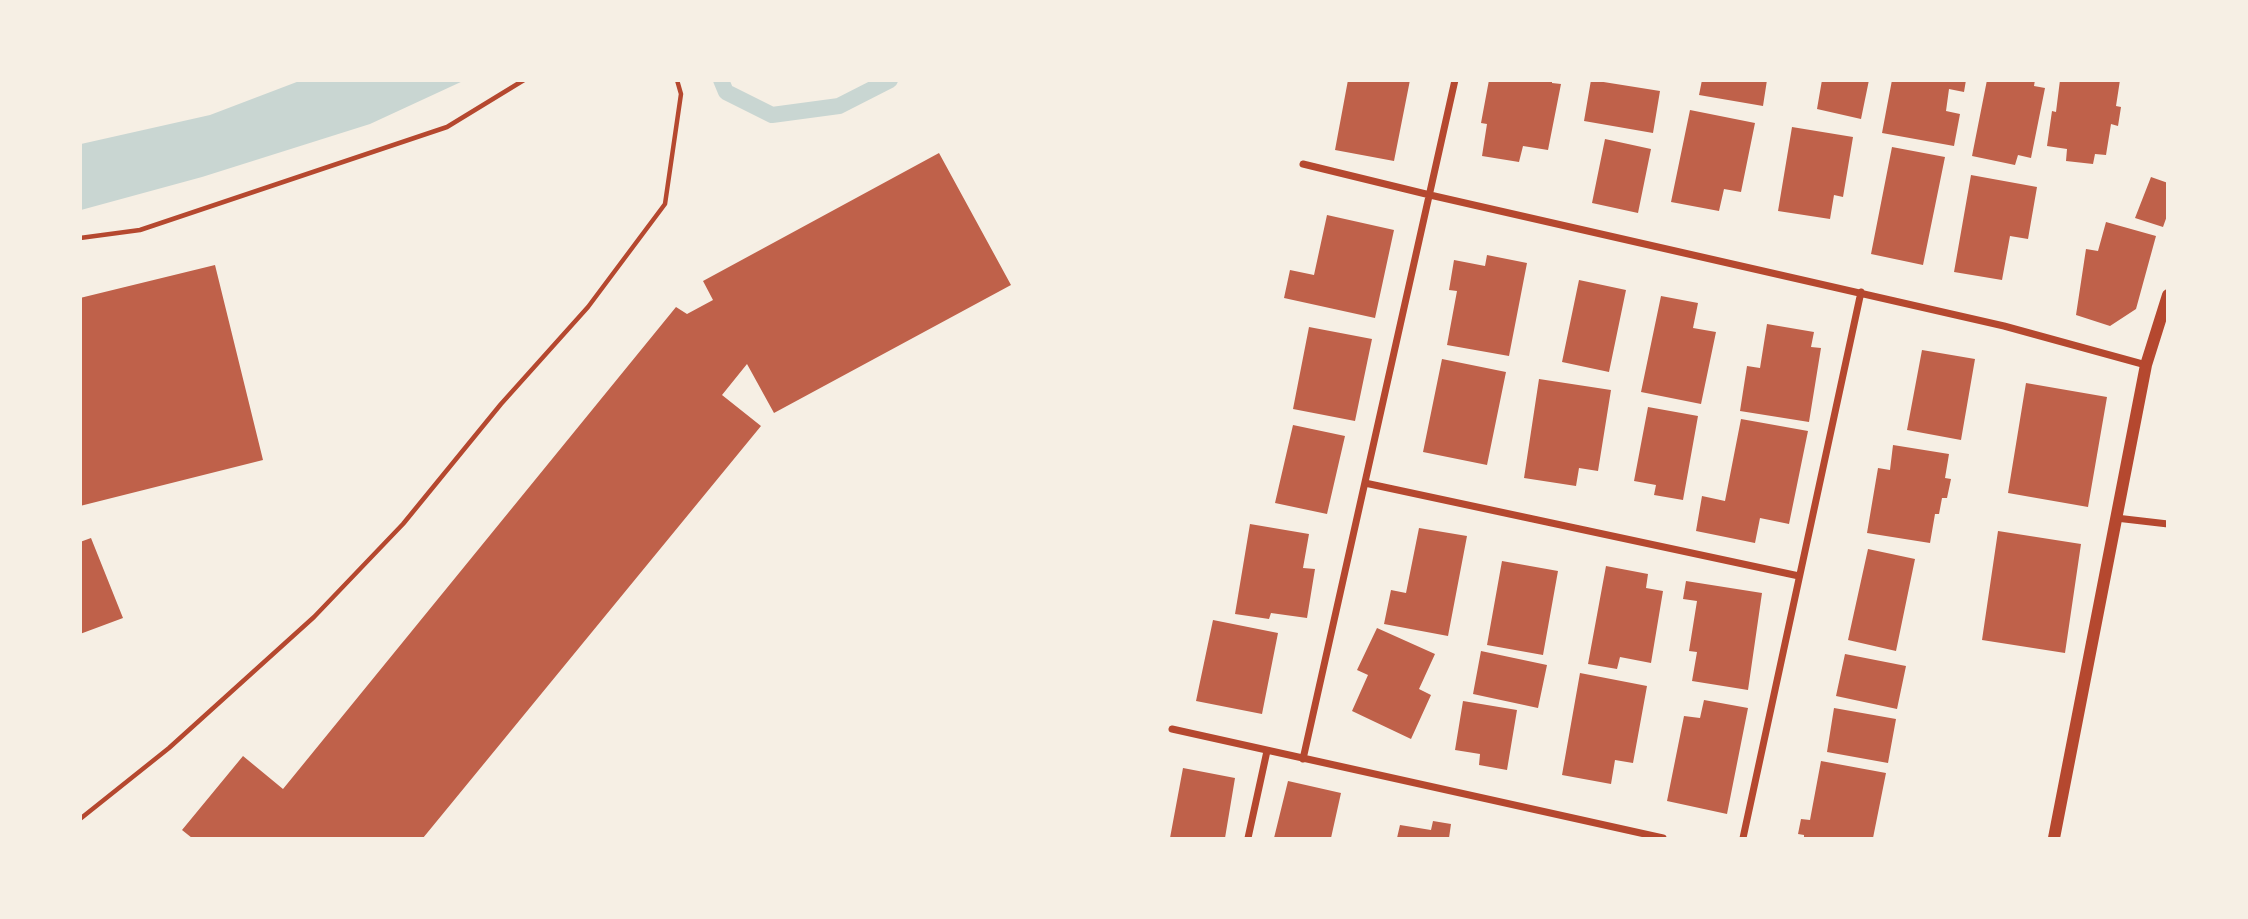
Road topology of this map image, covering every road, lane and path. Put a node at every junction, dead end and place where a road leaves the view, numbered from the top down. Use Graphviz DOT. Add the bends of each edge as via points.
graph roads {
  1 [pos="524,80"];
  2 [pos="677,80"];
  3 [pos="1455,80"];
  4 [pos="1303,164"];
  5 [pos="1430,195"];
  6 [pos="80,238"];
  7 [pos="1861,292"];
  8 [pos="2168,295"];
  9 [pos="2146,365"];
  10 [pos="1364,483"];
  11 [pos="2116,518"];
  12 [pos="2168,524"];
  13 [pos="1799,576"];
  14 [pos="1172,729"];
  15 [pos="1267,751"];
  16 [pos="1303,759"];
  17 [pos="80,819"];
  18 [pos="1248,838"];
  19 [pos="1663,838"];
  20 [pos="1743,838"];
  21 [pos="2054,838"];
  1 -- 6 [label="path" via="447,127 140,230"];
  2 -- 17 [label="path" via="681,94 665,204 588,307 403,524 314,617 169,748"];
  3 -- 5 [label="street"];
  4 -- 5 [label="street"];
  5 -- 7 [label="street"];
  5 -- 10 [label="street"];
  7 -- 9 [label="street"];
  7 -- 13 [label="street"];
  8 -- 9 [label="street"];
  9 -- 11 [label="street"];
  10 -- 13 [label="street"];
  10 -- 16 [label="street"];
  11 -- 12 [label="street"];
  11 -- 21 [label="street"];
  13 -- 20 [label="street"];
  14 -- 15 [label="street"];
  15 -- 16 [label="street"];
  15 -- 18 [label="street"];
  16 -- 19 [label="street"];
}
